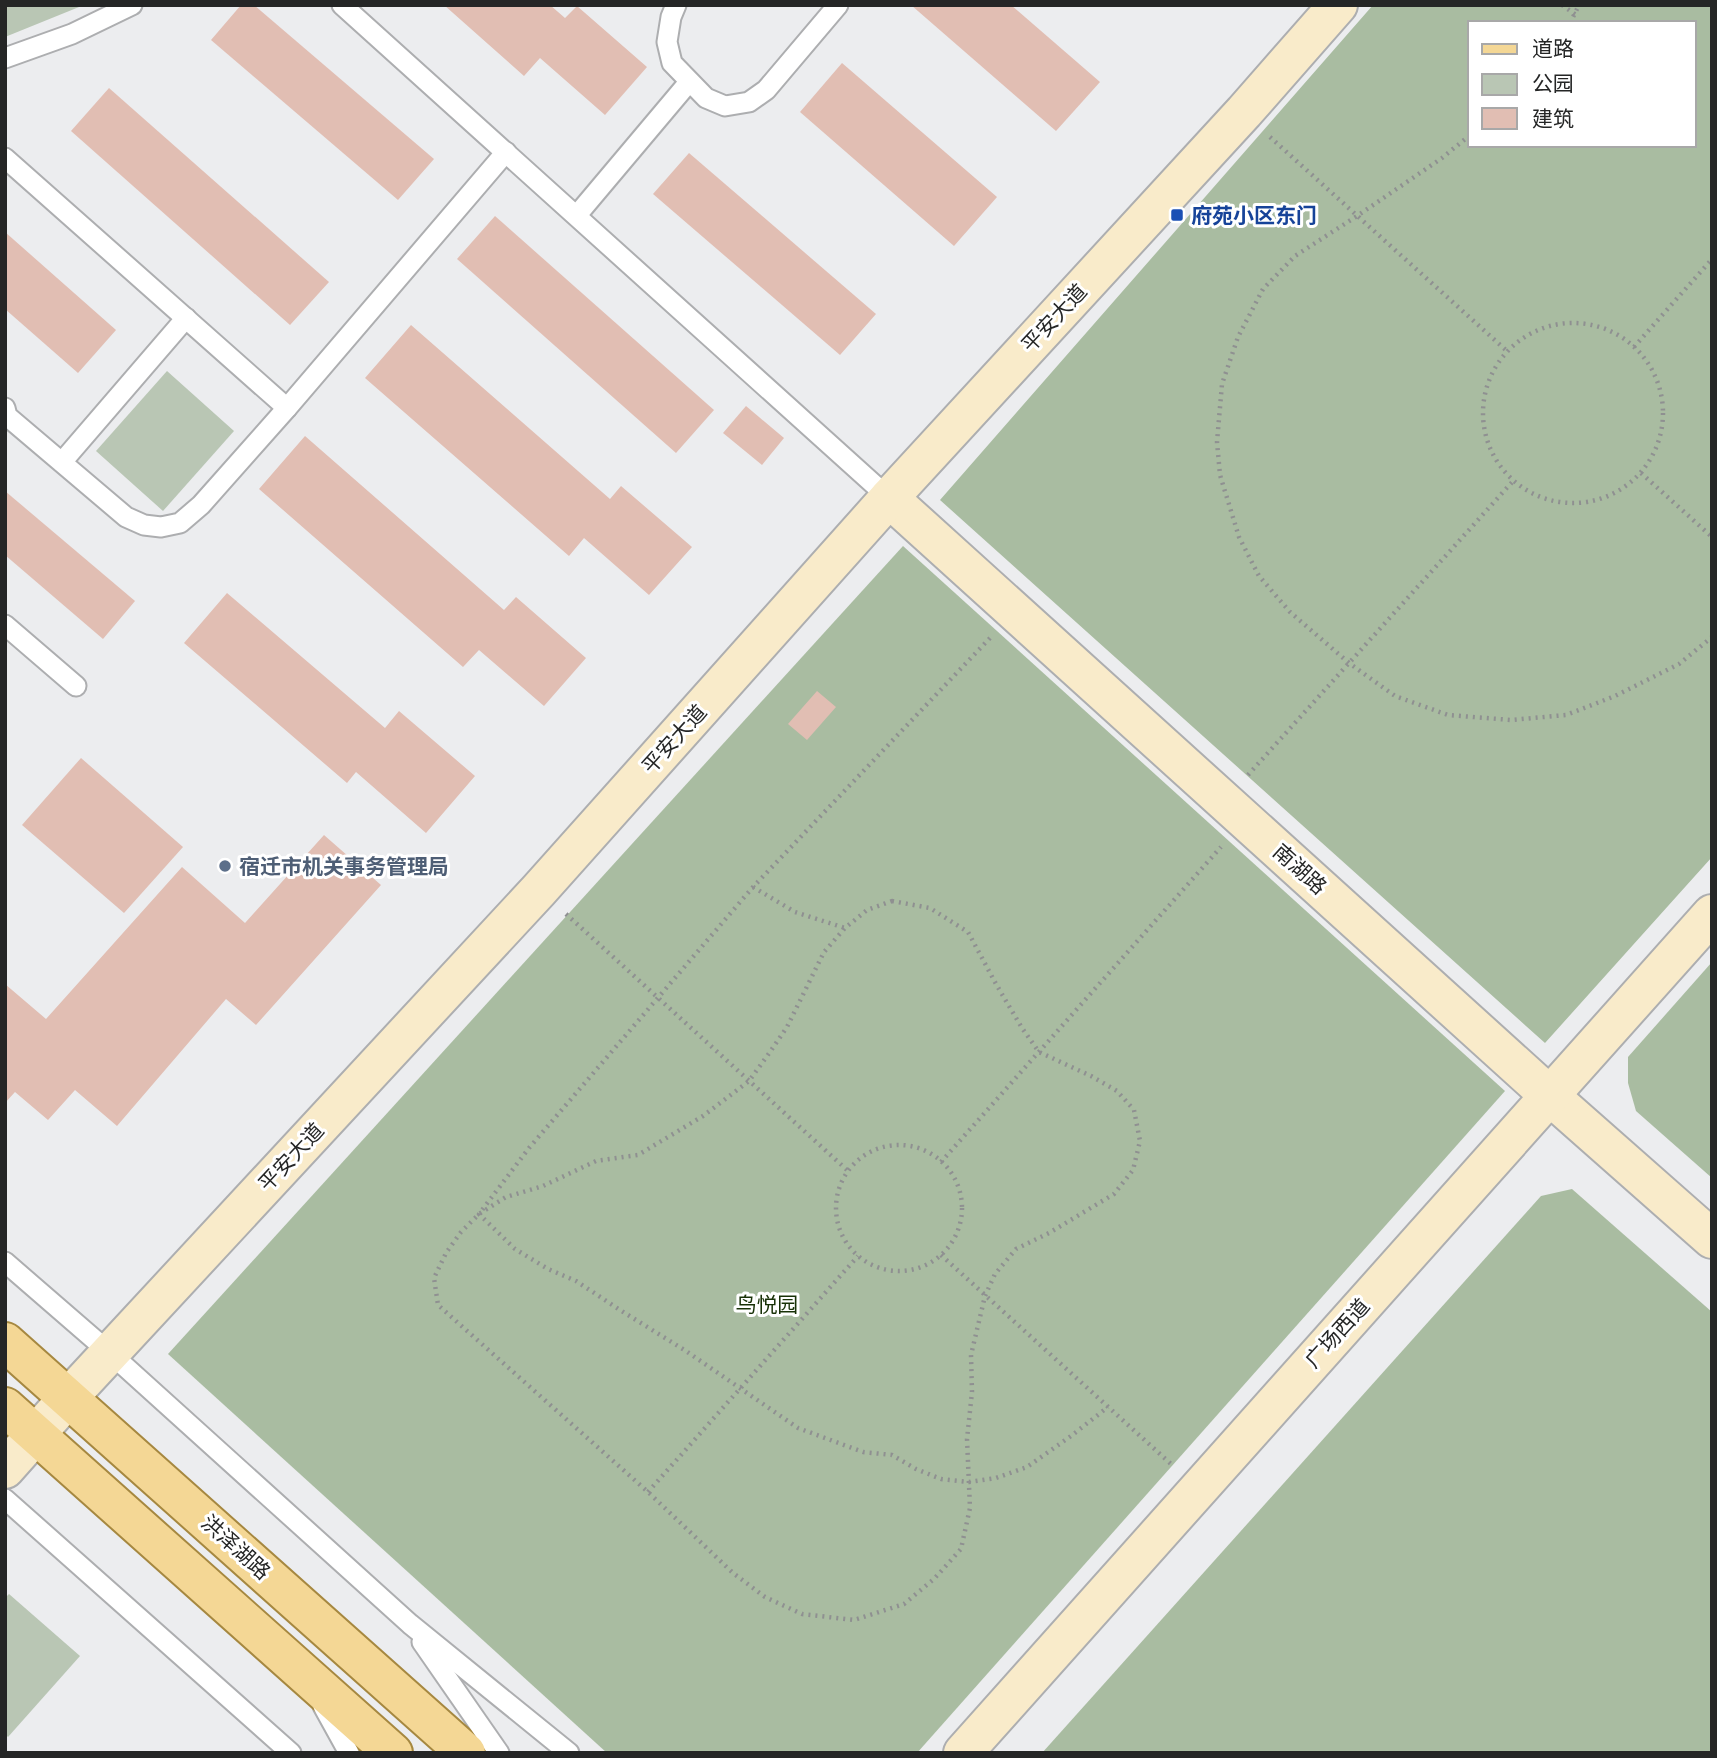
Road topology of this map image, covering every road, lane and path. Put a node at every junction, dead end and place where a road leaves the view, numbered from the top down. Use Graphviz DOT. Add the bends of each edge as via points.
graph roads {
  1 [pos="132,5"];
  2 [pos="342,5"];
  3 [pos="676,5"];
  4 [pos="838,5"];
  5 [pos="1338,5"];
  6 [pos="1562,5"];
  7 [pos="1579,5"];
  8 [pos="1576,15"];
  9 [pos="1572,21"];
  10 [pos="5,58"];
  11 [pos="690,82"];
  12 [pos="1244,112"];
  13 [pos="1468,137"];
  14 [pos="506,152"];
  15 [pos="5,158"];
  16 [pos="577,215"];
  17 [pos="1357,216"];
  18 [pos="1712,259"];
  19 [pos="186,318"];
  20 [pos="1634,347"];
  21 [pos="1508,352"];
  22 [pos="5,408"];
  23 [pos="287,408"];
  24 [pos="62,462"];
  25 [pos="1641,473"];
  26 [pos="1514,480"];
  27 [pos="889,498"];
  28 [pos="1712,537"];
  29 [pos="1015,612"];
  30 [pos="5,625"];
  31 [pos="1712,638"];
  32 [pos="1349,663"];
  33 [pos="76,686"];
  34 [pos="1235,811"];
  35 [pos="753,887"];
  36 [pos="539,890"];
  37 [pos="1712,914"];
  38 [pos="845,928"];
  39 [pos="657,997"];
  40 [pos="1039,1052"];
  41 [pos="749,1081"];
  42 [pos="1550,1096"];
  43 [pos="942,1162"];
  44 [pos="847,1170"];
  45 [pos="480,1214"];
  46 [pos="1712,1239"];
  47 [pos="941,1255"];
  48 [pos="858,1256"];
  49 [pos="5,1262"];
  50 [pos="985,1296"];
  51 [pos="5,1342"];
  52 [pos="110,1353"];
  53 [pos="740,1388"];
  54 [pos="68,1398"];
  55 [pos="1108,1406"];
  56 [pos="5,1407"];
  57 [pos="36,1434"];
  58 [pos="5,1469"];
  59 [pos="969,1482"];
  60 [pos="1199,1489"];
  61 [pos="648,1492"];
  62 [pos="5,1499"];
  63 [pos="410,1624"];
  64 [pos="306,1675"];
  65 [pos="291,1753"];
  66 [pos="349,1753"];
  67 [pos="393,1753"];
  68 [pos="466,1753"];
  69 [pos="499,1753"];
  70 [pos="569,1753"];
  71 [pos="963,1753"];
  1 -- 10 [label="lane" via="72,34"];
  2 -- 14 [label="lane"];
  3 -- 11 [label="lane" via="667,42 672,63"];
  4 -- 11 [label="lane" via="766,90 749,102 725,106 706,98"];
  5 -- 12 [label="street, 平安大道"];
  6 -- 8 [label="path"];
  7 -- 8 [label="path"];
  8 -- 9 [label="path"];
  11 -- 16 [label="lane"];
  12 -- 17 [label="path"];
  12 -- 27 [label="street, 平安大道"];
  13 -- 17 [label="path"];
  14 -- 16 [label="lane"];
  14 -- 23 [label="lane"];
  15 -- 19 [label="lane"];
  16 -- 27 [label="lane"];
  17 -- 21 [label="path"];
  17 -- 32 [label="path" via="1296,256 1263,289 1238,337 1222,384 1217,442 1220,475 1240,537 1259,576 1290,612"];
  18 -- 20 [label="path"];
  19 -- 23 [label="lane"];
  19 -- 24 [label="lane"];
  20 -- 21 [label="path" via="1605,328 1576,323 1546,327"];
  20 -- 25 [label="path" via="1650,366 1662,393 1664,423 1656,452"];
  21 -- 26 [label="path" via="1486,390 1483,419 1490,449"];
  22 -- 24 [label="lane" via="7,415"];
  23 -- 24 [label="lane" via="180,523 161,527 126,517"];
  25 -- 26 [label="path" via="1616,493 1587,503 1558,502 1530,492"];
  25 -- 28 [label="path"];
  26 -- 32 [label="path"];
  27 -- 29 [label="street, 南湖路"];
  27 -- 36 [label="street, 平安大道"];
  29 -- 34 [label="street, 南湖路"];
  29 -- 35 [label="path"];
  30 -- 33 [label="lane"];
  31 -- 32 [label="path" via="1679,664 1615,696 1566,715 1511,720 1448,715 1395,696"];
  32 -- 34 [label="path"];
  34 -- 40 [label="path"];
  34 -- 42 [label="street, 南湖路"];
  35 -- 38 [label="path" via="795,912"];
  35 -- 39 [label="path"];
  36 -- 39 [label="path"];
  36 -- 52 [label="street, 平安大道"];
  37 -- 42 [label="street, 广场西道"];
  38 -- 40 [label="path" via="867,910 892,901 930,908 968,932"];
  38 -- 41 [label="path" via="824,952 788,1027"];
  39 -- 41 [label="path"];
  39 -- 45 [label="path" via="529,1148"];
  40 -- 43 [label="path"];
  40 -- 50 [label="path" via="1117,1091 1135,1110 1140,1141 1133,1170 1114,1194 1016,1250 995,1274"];
  41 -- 44 [label="path"];
  41 -- 45 [label="path" via="638,1155 596,1161 543,1186 506,1197"];
  42 -- 46 [label="street, 南湖路"];
  42 -- 60 [label="street, 广场西道"];
  43 -- 44 [label="path" via="905,1145 883,1146"];
  43 -- 47 [label="path" via="956,1180 962,1209 956,1237"];
  44 -- 48 [label="path" via="837,1191 835,1212 840,1234"];
  45 -- 53 [label="path" via="515,1249 576,1281"];
  45 -- 61 [label="path" via="461,1232 434,1278 438,1305"];
  47 -- 48 [label="path" via="909,1271 889,1271"];
  47 -- 50 [label="path"];
  48 -- 53 [label="path"];
  49 -- 52 [label="lane"];
  50 -- 55 [label="path"];
  50 -- 59 [label="path" via="971,1355"];
  51 -- 54 [label="main road, 洪泽湖路"];
  52 -- 54 [label="street, 平安大道"];
  52 -- 63 [label="lane"];
  53 -- 59 [label="path" via="798,1428 863,1452 891,1455 941,1479"];
  53 -- 61 [label="path"];
  54 -- 57 [label="street, 平安大道"];
  54 -- 68 [label="main road, 洪泽湖路"];
  55 -- 59 [label="path" via="1027,1467"];
  55 -- 60 [label="path"];
  56 -- 57 [label="main road"];
  57 -- 58 [label="street, 平安大道"];
  57 -- 64 [label="main road"];
  59 -- 61 [label="path" via="970,1508 961,1549 904,1604 854,1619 802,1614 765,1597 733,1573"];
  60 -- 71 [label="street, 广场西道"];
  62 -- 65 [label="lane"];
  63 -- 69 [label="lane"];
  63 -- 70 [label="lane"];
  64 -- 66 [label="lane"];
  64 -- 67 [label="main road"];
}
